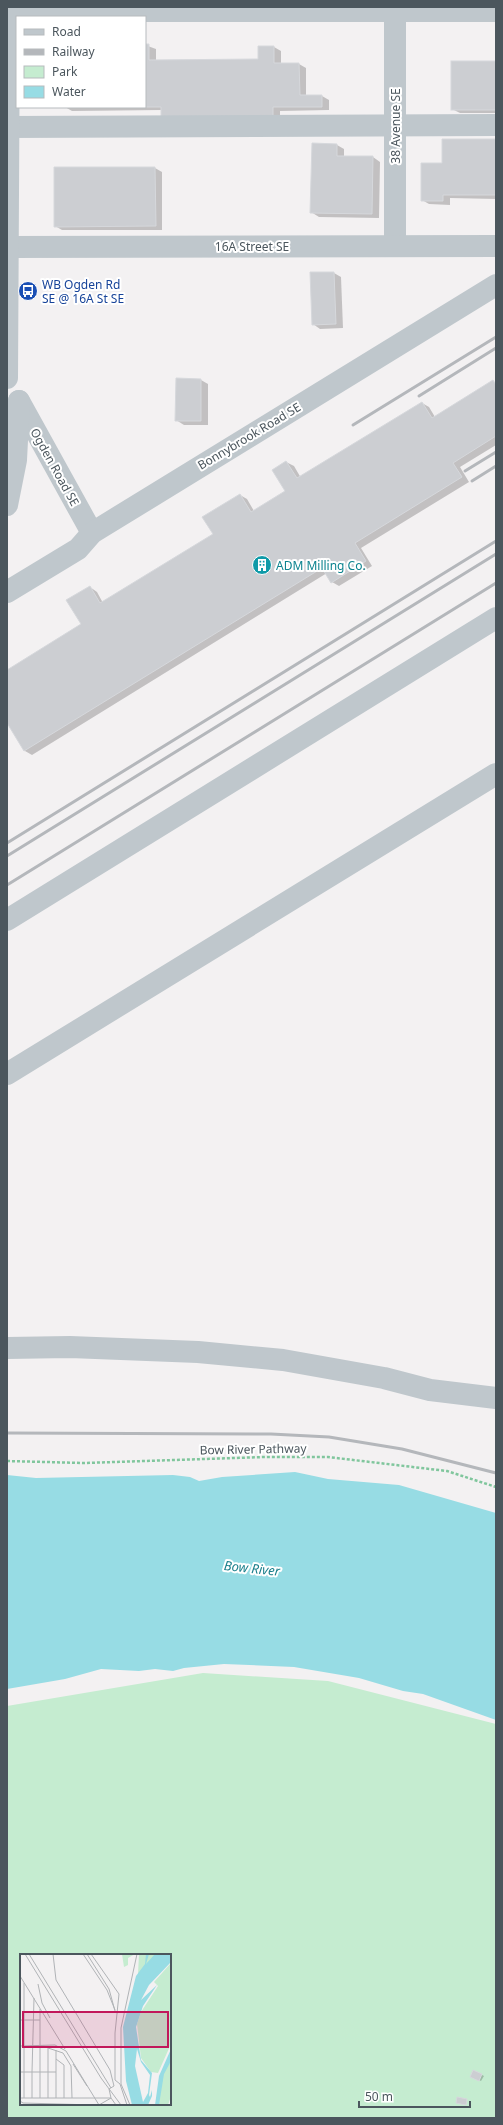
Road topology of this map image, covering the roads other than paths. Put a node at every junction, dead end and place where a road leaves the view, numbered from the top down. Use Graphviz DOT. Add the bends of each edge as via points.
graph roads {
  1 [pos="75,9"];
  2 [pos="189,9"];
  3 [pos="395,9"];
  4 [pos="9,10"];
  5 [pos="496,11"];
  6 [pos="395,124"];
  7 [pos="496,125"];
  8 [pos="8,127"];
  9 [pos="395,245"];
  10 [pos="496,246"];
  11 [pos="8,247"];
  12 [pos="496,286"];
  13 [pos="8,368"];
  14 [pos="19,401"];
  15 [pos="7,505"];
  16 [pos="92,533"];
  17 [pos="7,592"];
  18 [pos="496,618"];
  19 [pos="496,774"];
  20 [pos="7,920"];
  21 [pos="7,1074"];
  22 [pos="7,1348"];
  23 [pos="496,1398"];
  1 -- 2 [label="street"];
  1 -- 4 [label="street"];
  2 -- 3 [label="street"];
  3 -- 5 [label="street"];
  3 -- 6 [label="street, 38 Avenue SE"];
  4 -- 8 [label="street, Ogden Road SE"];
  6 -- 7 [label="street"];
  6 -- 8 [label="street"];
  6 -- 9 [label="street, 38 Avenue SE"];
  8 -- 11 [label="street, Ogden Road SE"];
  9 -- 10 [label="street, 16A Street SE"];
  9 -- 11 [label="street, 16A Street SE"];
  11 -- 13 [label="street, Ogden Road SE"];
  12 -- 16 [label="street, Bonnybrook Road SE"];
  13 -- 14 [label="street, Ogden Road SE"];
  14 -- 15 [label="street, Ogden Road SE" via="16,460"];
  14 -- 16 [label="street, Ogden Road SE"];
  16 -- 17 [label="street, Bonnybrook Road SE" via="78,549"];
  18 -- 20 [label="street"];
  19 -- 21 [label="street"];
  22 -- 23 [label="street" via="70,1347 198,1352 283,1360 384,1378 430,1390"];
}
